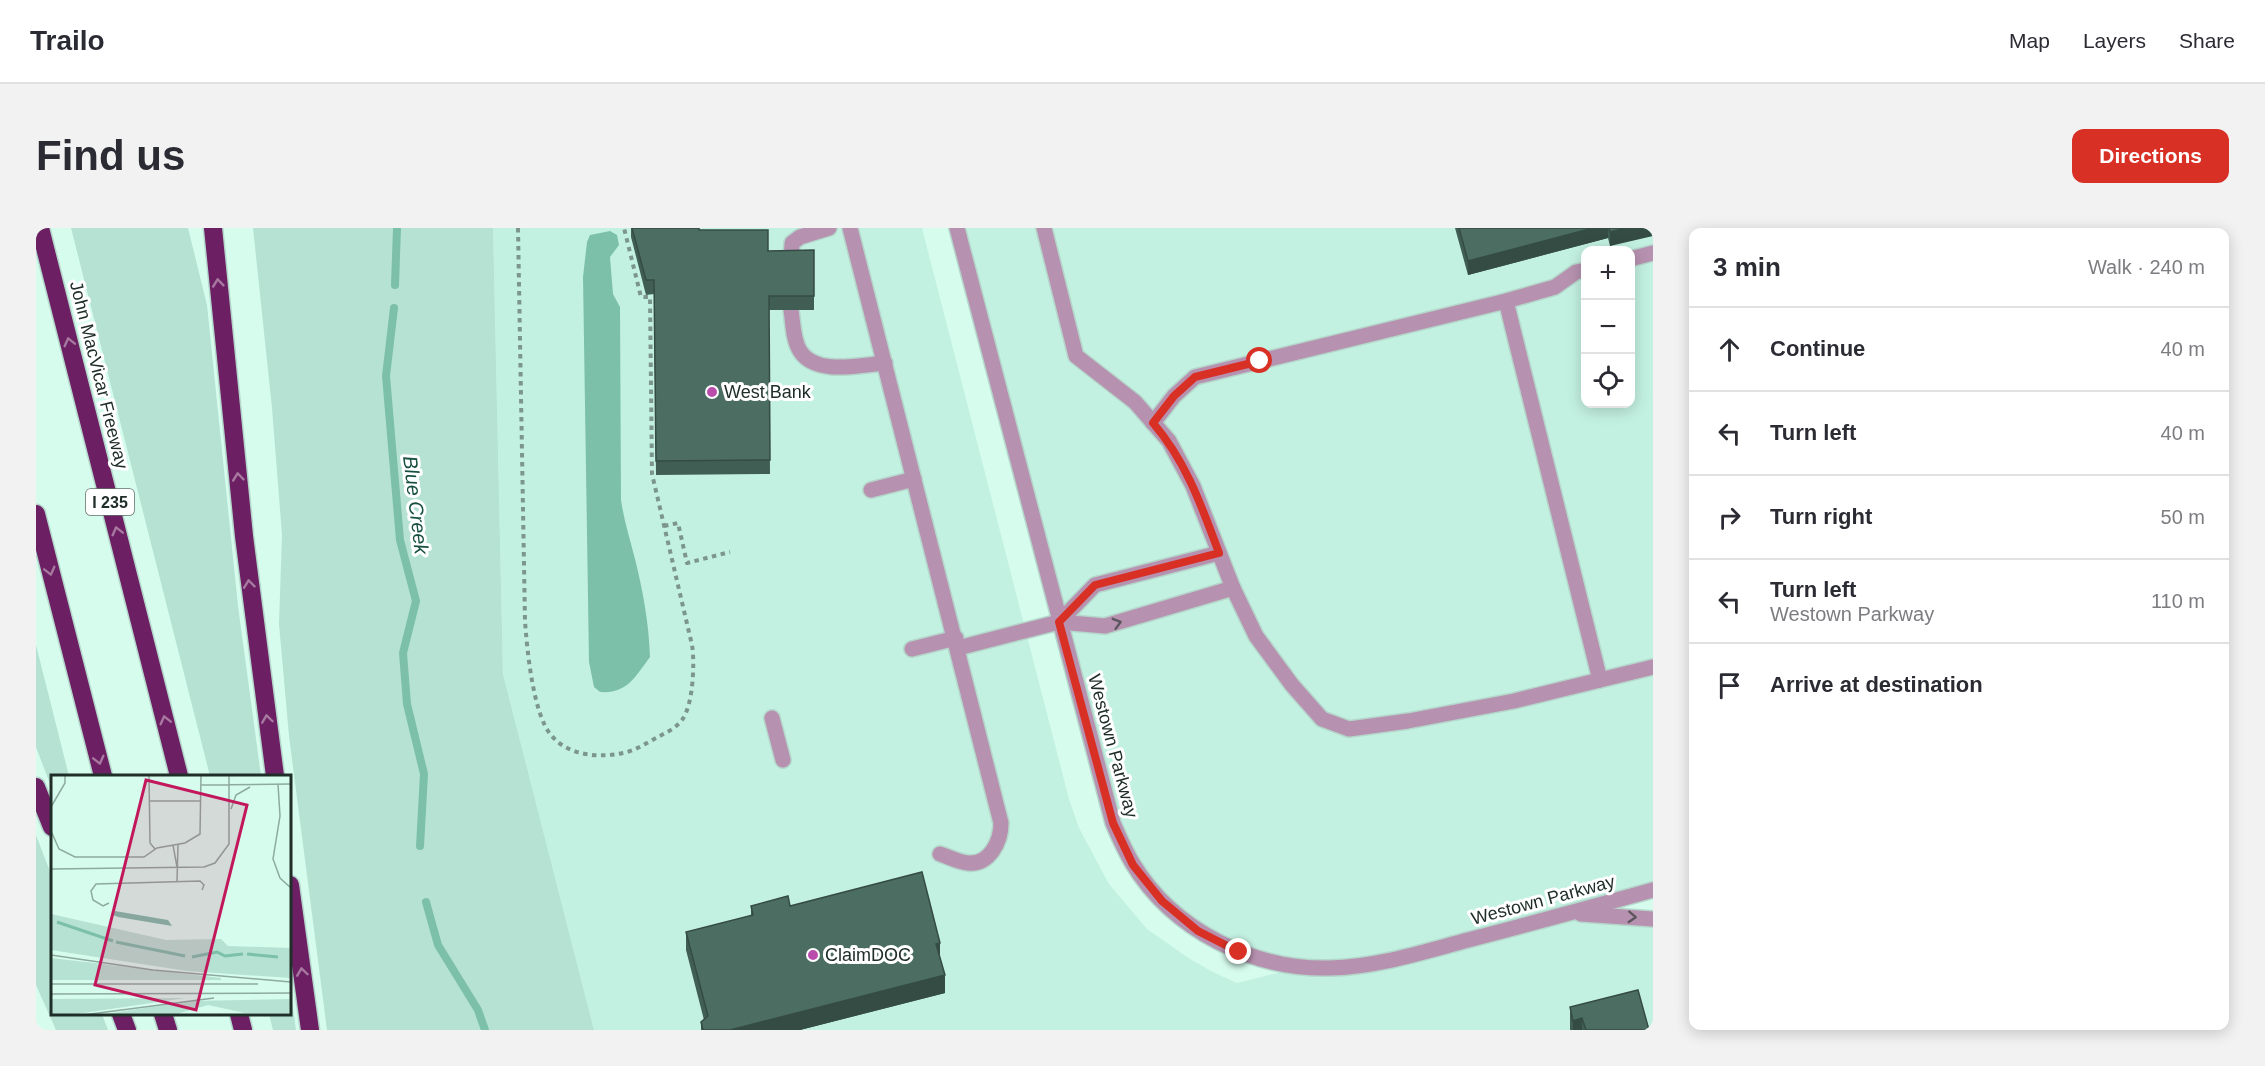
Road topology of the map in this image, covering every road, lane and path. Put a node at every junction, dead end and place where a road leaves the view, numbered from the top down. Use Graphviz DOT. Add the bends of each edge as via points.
graph roads {
  1 [pos="40,228"];
  2 [pos="213,228"];
  3 [pos="518,228"];
  4 [pos="624,228"];
  5 [pos="829,228"];
  6 [pos="850,228"];
  7 [pos="957,228"];
  8 [pos="1044,228"];
  9 [pos="1653,253"];
  10 [pos="1635,258"];
  11 [pos="791,264"];
  12 [pos="1581,271"];
  13 [pos="1506,301"];
  14 [pos="791,310"];
  15 [pos="885,363"];
  16 [pos="1153,423"];
  17 [pos="915,479"];
  18 [pos="871,490"];
  19 [pos="36,514"];
  20 [pos="664,526"];
  21 [pos="730,552"];
  22 [pos="1219,553"];
  23 [pos="1233,588"];
  24 [pos="1059,622"];
  25 [pos="957,643"];
  26 [pos="912,650"];
  27 [pos="1653,667"];
  28 [pos="1600,680"];
  29 [pos="772,718"];
  30 [pos="783,760"];
  31 [pos="102,775"];
  32 [pos="178,775"];
  33 [pos="275,775"];
  34 [pos="36,787"];
  35 [pos="51,825"];
  36 [pos="940,854"];
  37 [pos="1653,890"];
  38 [pos="291,892"];
  39 [pos="1569,914"];
  40 [pos="1653,919"];
  41 [pos="121,1015"];
  42 [pos="164,1015"];
  43 [pos="239,1015"];
  44 [pos="127,1030"];
  45 [pos="168,1030"];
  46 [pos="243,1030"];
  47 [pos="310,1030"];
  32 -- 1 [label="highway, John MacVicar Freeway / I 235, one-way"];
  33 -- 2 [label="highway, one-way" via="246,557"];
  3 -- 20 [label="path" via="525,631 543,721 550,734 571,751 592,755 635,749 676,727 686,712 694,655"];
  4 -- 20 [label="path" via="641,297 650,297 652,474"];
  5 -- 11 [label="street" via="792,243"];
  6 -- 15 [label="street"];
  7 -- 24 [label="street, Westown Parkway"];
  8 -- 16 [label="street" via="1076,356 1135,402"];
  9 -- 10 [label="street"];
  12 -- 13 [label="street" via="1555,287"];
  13 -- 16 [label="street" via="1195,377"];
  13 -- 28 [label="street"];
  14 -- 15 [label="street" via="799,350 809,361 824,366"];
  15 -- 17 [label="street"];
  16 -- 22 [label="street" via="1169,441 1193,486"];
  17 -- 18 [label="street"];
  17 -- 25 [label="street"];
  19 -- 31 [label="highway, one-way"];
  20 -- 21 [label="path" via="678,523 687,563"];
  22 -- 23 [label="street"];
  22 -- 24 [label="street" via="1095,585"];
  24 -- 23 [label="street, one-way" via="1105,626"];
  23 -- 28 [label="street" via="1256,636 1292,685 1322,720 1349,729 1514,702"];
  24 -- 25 [label="street"];
  24 -- 39 [label="street, Westown Parkway" via="1113,823 1133,865 1162,901 1198,931 1239,952 1284,965 1330,968 1383,962"];
  25 -- 26 [label="street"];
  25 -- 36 [label="street" via="1001,822 1001,836 982,860 971,863"];
  27 -- 28 [label="street"];
  29 -- 30 [label="street"];
  34 -- 35 [label="highway"];
  37 -- 39 [label="street, Westown Parkway"];
  47 -- 38 [label="highway, one-way"];
  39 -- 40 [label="street, one-way"];
  41 -- 44 [label="highway"];
  42 -- 45 [label="highway"];
  43 -- 46 [label="highway"];
}
